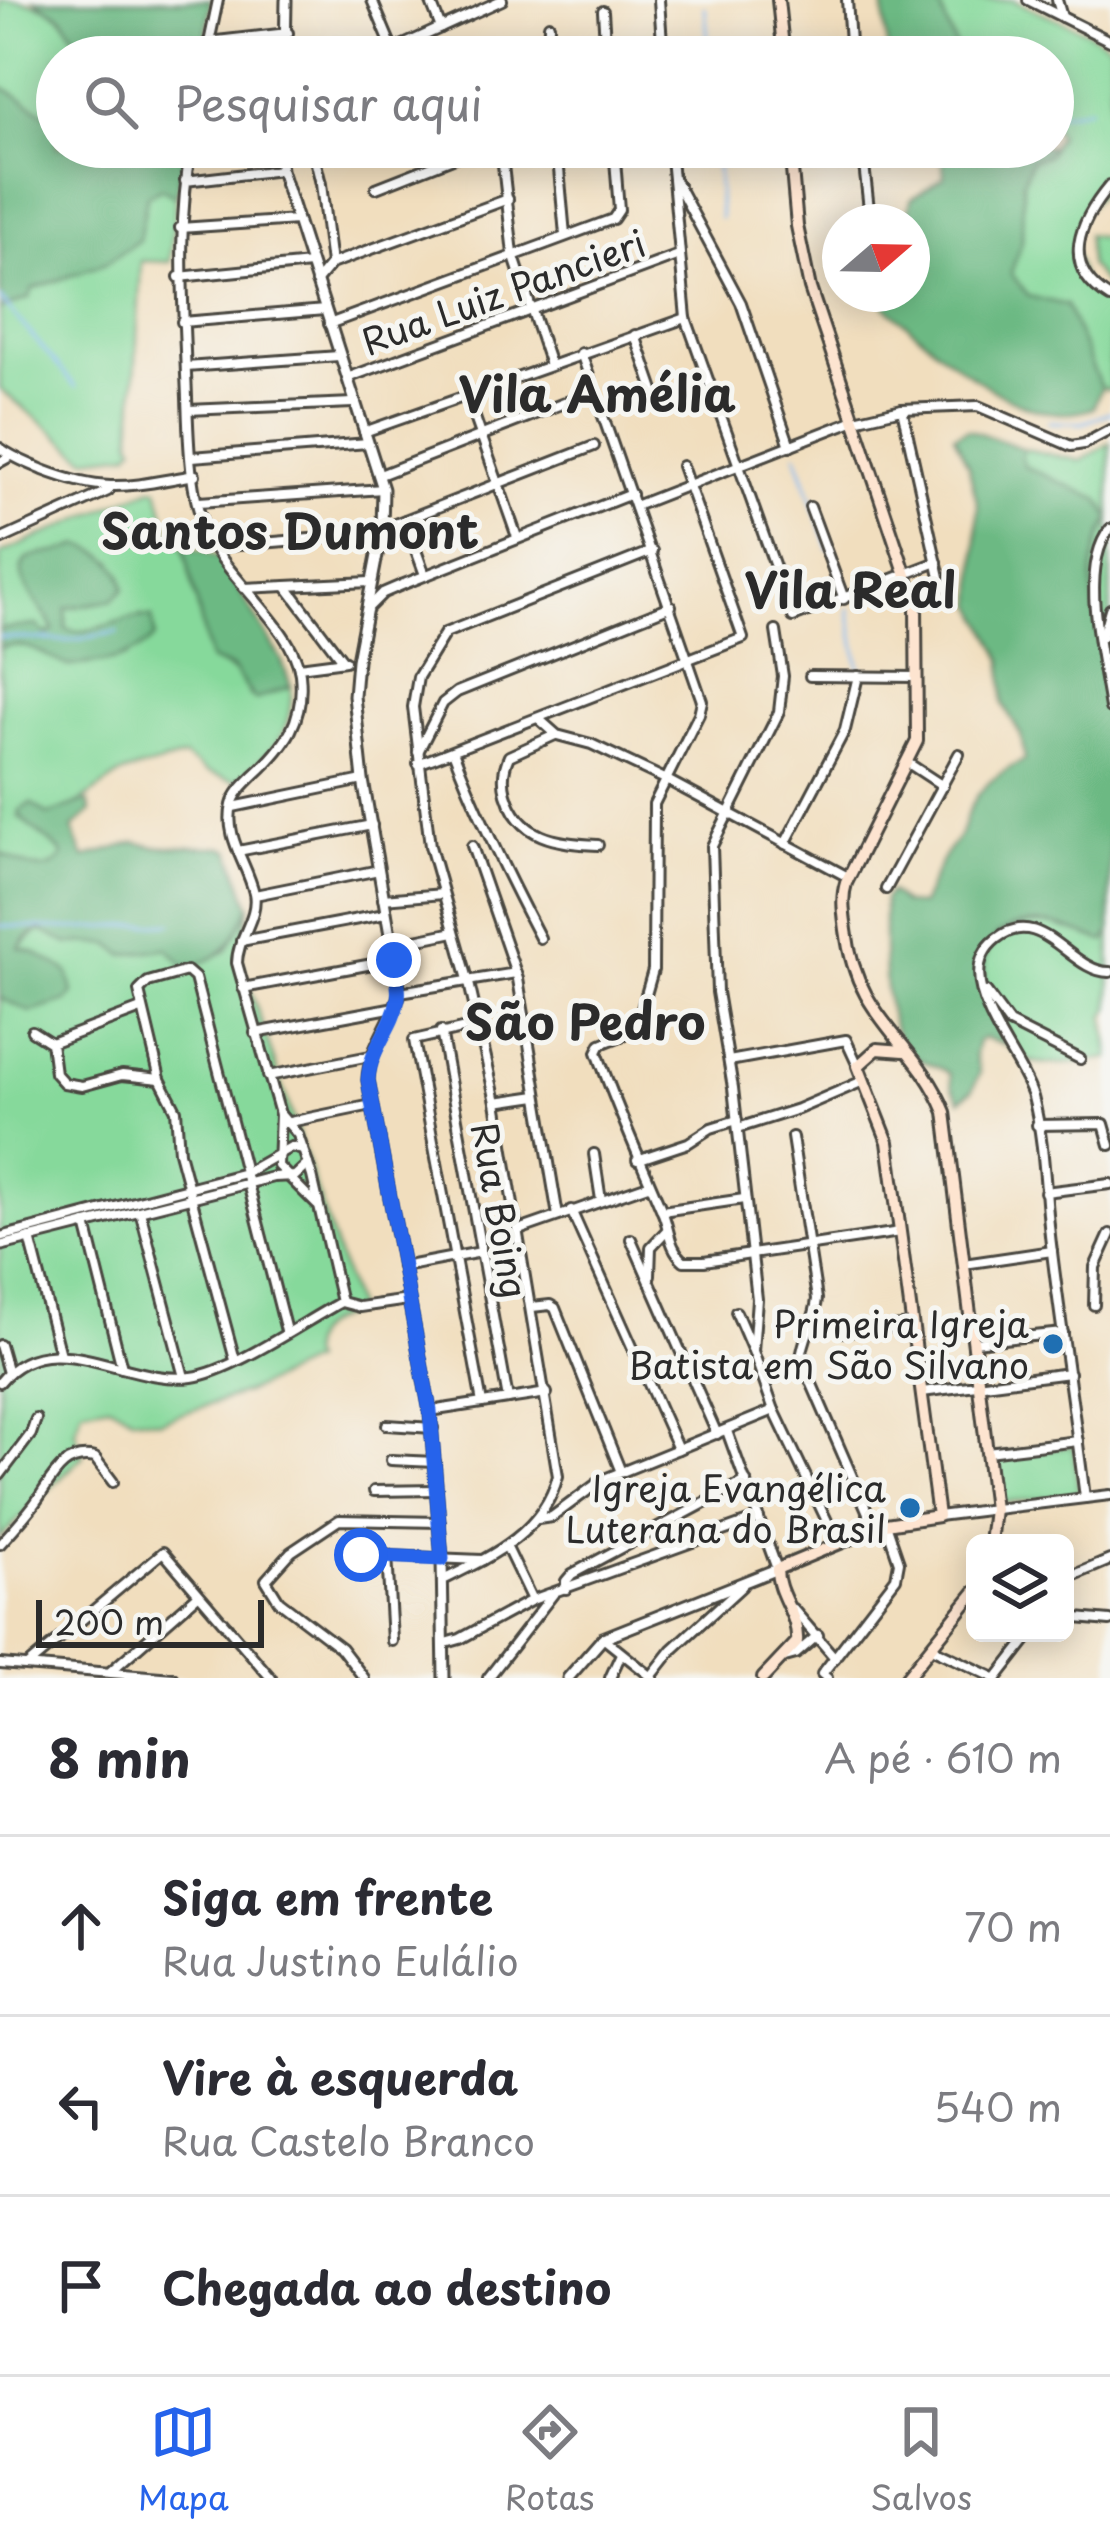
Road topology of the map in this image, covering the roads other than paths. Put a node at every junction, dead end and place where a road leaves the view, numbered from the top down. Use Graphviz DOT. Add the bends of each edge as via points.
graph roads {
  1 [pos="218,0"];
  2 [pos="286,0"];
  3 [pos="372,0"];
  4 [pos="430,0"];
  5 [pos="502,0"];
  6 [pos="659,0"];
  7 [pos="778,0"];
  8 [pos="847,0"];
  9 [pos="1057,0"];
  10 [pos="1033,1"];
  11 [pos="489,3"];
  12 [pos="603,10"];
  13 [pos="1063,19"];
  14 [pos="548,25"];
  15 [pos="441,28"];
  16 [pos="288,33"];
  17 [pos="209,36"];
  18 [pos="261,36"];
  19 [pos="288,36"];
  20 [pos="387,36"];
  21 [pos="424,36"];
  22 [pos="548,36"];
  23 [pos="605,36"];
  24 [pos="662,36"];
  25 [pos="782,36"];
  26 [pos="850,36"];
  27 [pos="1110,40"];
  28 [pos="187,168"];
  29 [pos="317,168"];
  30 [pos="427,168"];
  31 [pos="504,168"];
  32 [pos="558,168"];
  33 [pos="616,168"];
  34 [pos="671,168"];
  35 [pos="792,168"];
  36 [pos="865,168"];
  37 [pos="281,170"];
  38 [pos="671,173"];
  39 [pos="185,182"];
  40 [pos="1110,185"];
  41 [pos="376,188"];
  42 [pos="508,200"];
  43 [pos="869,204"];
  44 [pos="297,220"];
  45 [pos="180,228"];
  46 [pos="565,236"];
  47 [pos="513,254"];
  48 [pos="679,255"];
  49 [pos="310,264"];
  50 [pos="331,264"];
  51 [pos="179,277"];
  52 [pos="316,281"];
  53 [pos="1110,298"];
  54 [pos="530,309"];
  55 [pos="325,310"];
  56 [pos="686,318"];
  57 [pos="182,322"];
  58 [pos="329,324"];
  59 [pos="635,334"];
  60 [pos="580,352"];
  61 [pos="339,356"];
  62 [pos="550,365"];
  63 [pos="186,367"];
  64 [pos="346,379"];
  65 [pos="654,390"];
  66 [pos="595,391"];
  67 [pos="467,395"];
  68 [pos="353,403"];
  69 [pos="902,409"];
  70 [pos="188,410"];
  71 [pos="855,419"];
  72 [pos="1110,430"];
  73 [pos="480,433"];
  74 [pos="366,438"];
  75 [pos="594,446"];
  76 [pos="790,446"];
  77 [pos="0,448"];
  78 [pos="11,456"];
  79 [pos="192,457"];
  80 [pos="0,462"];
  81 [pos="682,466"];
  82 [pos="740,466"];
  83 [pos="195,475"];
  84 [pos="380,476"];
  85 [pos="499,484"];
  86 [pos="688,486"];
  87 [pos="115,488"];
  88 [pos="383,489"];
  89 [pos="631,494"];
  90 [pos="199,502"];
  91 [pos="635,506"];
  92 [pos="810,507"];
  93 [pos="405,520"];
  94 [pos="1110,529"];
  95 [pos="382,531"];
  96 [pos="517,537"];
  97 [pos="0,540"];
  98 [pos="214,547"];
  99 [pos="652,551"];
  100 [pos="938,562"];
  101 [pos="908,573"];
  102 [pos="425,575"];
  103 [pos="370,582"];
  104 [pos="286,586"];
  105 [pos="942,586"];
  106 [pos="243,589"];
  107 [pos="844,599"];
  108 [pos="671,606"];
  109 [pos="1110,609"];
  110 [pos="365,610"];
  111 [pos="776,631"];
  112 [pos="1100,643"];
  113 [pos="689,659"];
  114 [pos="356,660"];
  115 [pos="343,661"];
  116 [pos="299,667"];
  117 [pos="810,676"];
  118 [pos="858,676"];
  119 [pos="918,677"];
  120 [pos="1110,708"];
  121 [pos="539,719"];
  122 [pos="557,735"];
  123 [pos="453,751"];
  124 [pos="959,754"];
  125 [pos="418,759"];
  126 [pos="908,764"];
  127 [pos="667,780"];
  128 [pos="363,781"];
  129 [pos="943,786"];
  130 [pos="232,807"];
  131 [pos="726,812"];
  132 [pos="371,825"];
  133 [pos="785,844"];
  134 [pos="598,845"];
  135 [pos="472,846"];
  136 [pos="238,850"];
  137 [pos="379,869"];
  138 [pos="848,877"];
  139 [pos="886,889"];
  140 [pos="443,894"];
  141 [pos="255,895"];
  142 [pos="383,899"];
  143 [pos="385,914"];
  144 [pos="454,932"];
  145 [pos="540,938"];
  146 [pos="240,941"];
  147 [pos="391,945"];
  148 [pos="394,960"];
  149 [pos="1110,972"];
  150 [pos="516,973"];
  151 [pos="469,983"];
  152 [pos="982,986"];
  153 [pos="243,988"];
  154 [pos="400,992"];
  155 [pos="396,1007"];
  156 [pos="142,1009"];
  157 [pos="479,1024"];
  158 [pos="884,1025"];
  159 [pos="32,1031"];
  160 [pos="441,1031"];
  161 [pos="255,1033"];
  162 [pos="51,1043"];
  163 [pos="877,1049"];
  164 [pos="905,1052"];
  165 [pos="370,1056"];
  166 [pos="1080,1059"];
  167 [pos="729,1061"];
  168 [pos="858,1066"];
  169 [pos="268,1076"];
  170 [pos="160,1079"];
  171 [pos="863,1081"];
  172 [pos="537,1096"];
  173 [pos="496,1102"];
  174 [pos="372,1105"];
  175 [pos="284,1120"];
  176 [pos="738,1124"];
  177 [pos="1037,1125"];
  178 [pos="792,1136"];
  179 [pos="1110,1145"];
  180 [pos="304,1150"];
  181 [pos="594,1154"];
  182 [pos="277,1157"];
  183 [pos="637,1160"];
  184 [pos="308,1164"];
  185 [pos="286,1175"];
  186 [pos="246,1178"];
  187 [pos="1110,1184"];
  188 [pos="648,1186"];
  189 [pos="1045,1192"];
  190 [pos="190,1193"];
  191 [pos="744,1199"];
  192 [pos="601,1200"];
  193 [pos="317,1205"];
  194 [pos="139,1206"];
  195 [pos="571,1210"];
  196 [pos="662,1211"];
  197 [pos="558,1216"];
  198 [pos="85,1220"];
  199 [pos="667,1229"];
  200 [pos="519,1230"];
  201 [pos="899,1232"];
  202 [pos="29,1234"];
  203 [pos="1110,1234"];
  204 [pos="631,1239"];
  205 [pos="0,1242"];
  206 [pos="807,1247"];
  207 [pos="1052,1251"];
  208 [pos="482,1252"];
  209 [pos="751,1254"];
  210 [pos="453,1257"];
  211 [pos="962,1264"];
  212 [pos="402,1267"];
  213 [pos="650,1281"];
  214 [pos="408,1300"];
  215 [pos="341,1302"];
  216 [pos="1094,1305"];
  217 [pos="532,1307"];
  218 [pos="736,1312"];
  219 [pos="912,1325"];
  220 [pos="286,1331"];
  221 [pos="845,1332"];
  222 [pos="1063,1333"];
  223 [pos="974,1342"];
  224 [pos="0,1346"];
  225 [pos="753,1351"];
  226 [pos="60,1355"];
  227 [pos="235,1360"];
  228 [pos="122,1368"];
  229 [pos="8,1373"];
  230 [pos="1069,1373"];
  231 [pos="184,1378"];
  232 [pos="0,1382"];
  233 [pos="979,1384"];
  234 [pos="922,1392"];
  235 [pos="547,1393"];
  236 [pos="508,1399"];
  237 [pos="482,1403"];
  238 [pos="774,1410"];
  239 [pos="430,1411"];
  240 [pos="36,1419"];
  241 [pos="387,1426"];
  242 [pos="433,1428"];
  243 [pos="722,1433"];
  244 [pos="1078,1441"];
  245 [pos="677,1449"];
  246 [pos="987,1452"];
  247 [pos="391,1460"];
  248 [pos="435,1462"];
  249 [pos="621,1472"];
  250 [pos="0,1475"];
  251 [pos="746,1481"];
  252 [pos="113,1482"];
  253 [pos="437,1490"];
  254 [pos="374,1491"];
  255 [pos="1110,1495"];
  256 [pos="1085,1498"];
  257 [pos="994,1509"];
  258 [pos="938,1516"];
  259 [pos="538,1519"];
  260 [pos="759,1519"];
  261 [pos="440,1522"];
  262 [pos="880,1527"];
  263 [pos="991,1534"];
  264 [pos="0,1544"];
  265 [pos="838,1544"];
  266 [pos="506,1546"];
  267 [pos="387,1554"];
  268 [pos="361,1555"];
  269 [pos="442,1559"];
  270 [pos="1110,1560"];
  271 [pos="483,1561"];
  272 [pos="776,1569"];
  273 [pos="1074,1576"];
  274 [pos="442,1580"];
  275 [pos="748,1580"];
  276 [pos="561,1591"];
  277 [pos="198,1595"];
  278 [pos="532,1600"];
  279 [pos="966,1603"];
  280 [pos="788,1604"];
  281 [pos="1074,1618"];
  282 [pos="1110,1622"];
  283 [pos="818,1635"];
  284 [pos="603,1638"];
  285 [pos="392,1642"];
  286 [pos="1025,1642"];
  287 [pos="446,1643"];
  288 [pos="930,1648"];
  289 [pos="621,1654"];
  290 [pos="785,1657"];
  291 [pos="835,1658"];
  292 [pos="0,1664"];
  293 [pos="28,1665"];
  294 [pos="111,1671"];
  295 [pos="825,1676"];
  296 [pos="160,1677"];
  297 [pos="651,1677"];
  298 [pos="173,1678"];
  299 [pos="271,1678"];
  300 [pos="364,1678"];
  301 [pos="445,1678"];
  302 [pos="488,1678"];
  303 [pos="568,1678"];
  304 [pos="610,1678"];
  305 [pos="763,1678"];
  306 [pos="906,1678"];
  307 [pos="996,1678"];
  1 -- 17 [label="street"];
  2 -- 16 [label="street"];
  3 -- 20 [label="street"];
  4 -- 15 [label="street"];
  5 -- 11 [label="street"];
  6 -- 24 [label="street"];
  7 -- 25 [label="main road"];
  8 -- 26 [label="street"];
  9 -- 13 [label="street"];
  10 -- 13 [label="street"];
  11 -- 15 [label="street"];
  12 -- 23 [label="street"];
  13 -- 27 [label="street"];
  14 -- 22 [label="street"];
  15 -- 21 [label="street"];
  16 -- 18 [label="street"];
  16 -- 19 [label="street"];
  28 -- 39 [label="street"];
  29 -- 50 [label="street"];
  30 -- 41 [label="street"];
  31 -- 42 [label="street"];
  32 -- 46 [label="street"];
  33 -- 46 [label="street" via="613,219"];
  34 -- 38 [label="street"];
  35 -- 71 [label="main road" via="806,273"];
  36 -- 43 [label="street"];
  37 -- 39 [label="street"];
  37 -- 44 [label="street"];
  38 -- 48 [label="street"];
  38 -- 76 [label="street" via="741,303"];
  39 -- 45 [label="street"];
  40 -- 53 [label="street" via="1078,237 1086,274"];
  42 -- 47 [label="street"];
  42 -- 50 [label="street"];
  44 -- 45 [label="street"];
  44 -- 49 [label="street"];
  45 -- 51 [label="street"];
  46 -- 47 [label="street"];
  47 -- 54 [label="street"];
  47 -- 58 [label="street"];
  48 -- 54 [label="street, Rua Luiz Pancieri"];
  48 -- 56 [label="street"];
  49 -- 51 [label="street"];
  49 -- 52 [label="street"];
  50 -- 52 [label="street"];
  51 -- 57 [label="street"];
  52 -- 55 [label="street"];
  54 -- 62 [label="street"];
  54 -- 64 [label="street, Rua Luiz Pancieri"];
  55 -- 57 [label="street"];
  55 -- 58 [label="street"];
  56 -- 59 [label="street"];
  56 -- 82 [label="street"];
  57 -- 63 [label="street"];
  58 -- 61 [label="street"];
  59 -- 60 [label="street"];
  59 -- 65 [label="street"];
  60 -- 62 [label="street"];
  60 -- 66 [label="street"];
  61 -- 63 [label="street"];
  61 -- 64 [label="street"];
  62 -- 67 [label="street"];
  63 -- 70 [label="street"];
  64 -- 68 [label="street"];
  66 -- 73 [label="street"];
  66 -- 89 [label="street"];
  67 -- 73 [label="street"];
  67 -- 74 [label="street"];
  68 -- 70 [label="street"];
  68 -- 74 [label="street"];
  69 -- 71 [label="street"];
  69 -- 72 [label="street" via="978,406 1071,446"];
  69 -- 100 [label="street"];
  70 -- 79 [label="street"];
  71 -- 76 [label="street"];
  71 -- 101 [label="main road"];
  73 -- 84 [label="street"];
  73 -- 85 [label="street"];
  74 -- 79 [label="street"];
  74 -- 84 [label="street"];
  75 -- 85 [label="street"];
  76 -- 82 [label="street"];
  77 -- 78 [label="street"];
  78 -- 80 [label="street"];
  78 -- 87 [label="street" via="93,488"];
  79 -- 83 [label="street"];
  81 -- 86 [label="street"];
  82 -- 86 [label="street"];
  82 -- 107 [label="street" via="794,617"];
  83 -- 87 [label="street"];
  83 -- 90 [label="street"];
  84 -- 88 [label="street"];
  85 -- 93 [label="street"];
  85 -- 96 [label="street"];
  86 -- 91 [label="street"];
  86 -- 113 [label="street" via="743,638"];
  87 -- 97 [label="street"];
  88 -- 90 [label="street"];
  88 -- 95 [label="street"];
  89 -- 91 [label="street"];
  89 -- 96 [label="street"];
  90 -- 98 [label="street"];
  91 -- 99 [label="street"];
  92 -- 107 [label="street"];
  93 -- 95 [label="street"];
  93 -- 102 [label="street"];
  94 -- 112 [label="street" via="1095,566"];
  95 -- 98 [label="street"];
  95 -- 103 [label="street"];
  96 -- 102 [label="street"];
  98 -- 106 [label="street"];
  99 -- 108 [label="street"];
  99 -- 125 [label="street" via="445,633 418,676"];
  100 -- 101 [label="street"];
  100 -- 105 [label="street"];
  101 -- 107 [label="street"];
  101 -- 119 [label="main road"];
  102 -- 110 [label="street"];
  103 -- 104 [label="street"];
  103 -- 110 [label="street"];
  104 -- 106 [label="street"];
  104 -- 115 [label="street"];
  106 -- 116 [label="street"];
  108 -- 113 [label="street"];
  108 -- 125 [label="street" via="457,692 443,703"];
  109 -- 112 [label="street"];
  110 -- 114 [label="street"];
  111 -- 131 [label="street" via="778,712"];
  112 -- 120 [label="street"];
  113 -- 121 [label="street"];
  113 -- 127 [label="street" via="701,707"];
  114 -- 115 [label="street"];
  114 -- 128 [label="street"];
  115 -- 116 [label="street"];
  116 -- 130 [label="street" via="292,733"];
  117 -- 118 [label="street"];
  118 -- 119 [label="street"];
  118 -- 133 [label="street" via="845,730"];
  119 -- 126 [label="main road" via="917,741"];
  121 -- 122 [label="street"];
  121 -- 123 [label="street"];
  122 -- 127 [label="street"];
  122 -- 134 [label="street" via="509,757 503,775 511,809 535,835"];
  123 -- 125 [label="street"];
  123 -- 145 [label="street"];
  124 -- 129 [label="street"];
  125 -- 140 [label="street"];
  126 -- 129 [label="street"];
  126 -- 138 [label="main road"];
  127 -- 131 [label="street"];
  127 -- 183 [label="street" via="652,810 653,970 636,1030 597,1052"];
  128 -- 130 [label="street"];
  128 -- 132 [label="street"];
  129 -- 139 [label="street"];
  130 -- 136 [label="street"];
  131 -- 133 [label="street"];
  131 -- 167 [label="street" via="712,846 711,884"];
  132 -- 136 [label="street"];
  132 -- 137 [label="street"];
  133 -- 138 [label="street"];
  135 -- 150 [label="street"];
  136 -- 141 [label="street"];
  137 -- 141 [label="street"];
  137 -- 142 [label="street"];
  138 -- 158 [label="main road" via="843,900 855,975"];
  140 -- 142 [label="street"];
  140 -- 144 [label="street"];
  141 -- 146 [label="street"];
  142 -- 143 [label="street"];
  143 -- 146 [label="street"];
  143 -- 147 [label="street"];
  144 -- 147 [label="street"];
  144 -- 151 [label="street"];
  146 -- 153 [label="street"];
  147 -- 148 [label="street"];
  148 -- 153 [label="street"];
  148 -- 154 [label="street"];
  149 -- 152 [label="street" via="1091,969 1053,937 1023,930 993,942"];
  150 -- 151 [label="street"];
  150 -- 172 [label="street"];
  151 -- 154 [label="street"];
  151 -- 157 [label="street"];
  152 -- 166 [label="street" via="1009,1023"];
  152 -- 177 [label="street" via="1031,1091"];
  153 -- 161 [label="street"];
  154 -- 155 [label="street"];
  155 -- 161 [label="street"];
  155 -- 165 [label="street"];
  156 -- 162 [label="street"];
  156 -- 170 [label="street"];
  156 -- 186 [label="street" via="145,983 194,975"];
  157 -- 160 [label="street"];
  157 -- 173 [label="street"];
  158 -- 163 [label="main road"];
  158 -- 164 [label="main road"];
  159 -- 162 [label="street"];
  160 -- 208 [label="street, Rua Boing"];
  160 -- 210 [label="street" via="414,1040"];
  161 -- 169 [label="street"];
  162 -- 170 [label="street" via="55,1073 70,1085"];
  163 -- 164 [label="main road"];
  163 -- 168 [label="main road"];
  164 -- 211 [label="main road" via="945,1112"];
  165 -- 169 [label="street"];
  165 -- 174 [label="street"];
  167 -- 168 [label="street" via="846,1040"];
  167 -- 176 [label="street"];
  168 -- 171 [label="main road"];
  169 -- 175 [label="street"];
  170 -- 190 [label="street" via="176,1110"];
  171 -- 176 [label="street"];
  171 -- 201 [label="main road" via="888,1142"];
  172 -- 173 [label="street"];
  172 -- 197 [label="street"];
  173 -- 200 [label="street"];
  174 -- 175 [label="street"];
  174 -- 212 [label="street"];
  175 -- 180 [label="street"];
  175 -- 182 [label="street"];
  176 -- 183 [label="street"];
  176 -- 191 [label="street"];
  177 -- 179 [label="street" via="1106,1126"];
  177 -- 189 [label="street"];
  178 -- 206 [label="street"];
  180 -- 182 [label="street" via="291,1147"];
  180 -- 184 [label="street"];
  181 -- 192 [label="street"];
  182 -- 185 [label="street"];
  182 -- 186 [label="street"];
  183 -- 188 [label="street"];
  184 -- 185 [label="street"];
  184 -- 193 [label="street"];
  185 -- 186 [label="street"];
  185 -- 193 [label="street"];
  186 -- 190 [label="street"];
  186 -- 220 [label="street"];
  187 -- 189 [label="street"];
  188 -- 192 [label="street"];
  188 -- 196 [label="street"];
  189 -- 207 [label="street"];
  190 -- 194 [label="street"];
  190 -- 227 [label="street"];
  191 -- 196 [label="street"];
  191 -- 209 [label="street"];
  192 -- 195 [label="street"];
  193 -- 215 [label="street"];
  194 -- 198 [label="street"];
  194 -- 231 [label="street"];
  195 -- 197 [label="street"];
  195 -- 245 [label="street"];
  196 -- 199 [label="street"];
  197 -- 200 [label="street"];
  198 -- 202 [label="street"];
  198 -- 228 [label="street"];
  199 -- 209 [label="street" via="680,1258"];
  199 -- 213 [label="street" via="651,1247"];
  200 -- 217 [label="street"];
  201 -- 206 [label="street"];
  201 -- 219 [label="main road"];
  202 -- 205 [label="street"];
  202 -- 226 [label="street"];
  203 -- 216 [label="street" via="1095,1267"];
  204 -- 213 [label="street"];
  206 -- 209 [label="street"];
  206 -- 262 [label="street" via="817,1299 801,1360"];
  207 -- 211 [label="street"];
  207 -- 222 [label="street"];
  208 -- 210 [label="street"];
  208 -- 236 [label="street, Rua Boing"];
  209 -- 225 [label="street"];
  210 -- 212 [label="street"];
  210 -- 237 [label="street"];
  211 -- 223 [label="main road"];
  212 -- 214 [label="street"];
  213 -- 243 [label="street"];
  214 -- 215 [label="street"];
  214 -- 239 [label="street"];
  215 -- 220 [label="street"];
  217 -- 235 [label="street"];
  217 -- 249 [label="street" via="555,1308"];
  218 -- 225 [label="street"];
  219 -- 221 [label="street"];
  219 -- 234 [label="main road"];
  220 -- 227 [label="street"];
  222 -- 223 [label="street"];
  222 -- 230 [label="street"];
  223 -- 233 [label="main road"];
  224 -- 229 [label="street"];
  225 -- 238 [label="street"];
  226 -- 228 [label="street"];
  226 -- 229 [label="street" via="34,1356"];
  227 -- 231 [label="street"];
  228 -- 231 [label="street"];
  229 -- 232 [label="street"];
  230 -- 233 [label="street"];
  230 -- 244 [label="street"];
  233 -- 234 [label="street"];
  233 -- 246 [label="main road"];
  234 -- 258 [label="main road"];
  235 -- 236 [label="street"];
  235 -- 259 [label="street" via="558,1476"];
  236 -- 237 [label="street"];
  237 -- 239 [label="street"];
  238 -- 243 [label="street"];
  238 -- 265 [label="street"];
  239 -- 242 [label="street"];
  240 -- 250 [label="street"];
  241 -- 242 [label="street"];
  242 -- 248 [label="street"];
  243 -- 245 [label="street"];
  243 -- 251 [label="street"];
  244 -- 246 [label="street"];
  244 -- 256 [label="street"];
  245 -- 249 [label="street"];
  246 -- 257 [label="main road"];
  247 -- 248 [label="street"];
  248 -- 253 [label="street"];
  249 -- 259 [label="street"];
  251 -- 260 [label="street"];
  251 -- 276 [label="street" via="572,1574"];
  252 -- 264 [label="street" via="95,1458 74,1458"];
  253 -- 254 [label="street"];
  253 -- 261 [label="street"];
  255 -- 256 [label="street"];
  256 -- 257 [label="street"];
  257 -- 258 [label="street"];
  257 -- 263 [label="main road"];
  258 -- 262 [label="main road"];
  259 -- 266 [label="street"];
  260 -- 272 [label="street"];
  260 -- 276 [label="street"];
  261 -- 269 [label="street"];
  261 -- 300 [label="street" via="338,1520 266,1580"];
  262 -- 265 [label="main road"];
  262 -- 291 [label="street" via="899,1562 896,1578"];
  265 -- 272 [label="main road"];
  266 -- 271 [label="street"];
  266 -- 278 [label="street"];
  267 -- 268 [label="street"];
  267 -- 269 [label="street"];
  267 -- 285 [label="street"];
  269 -- 271 [label="street"];
  269 -- 274 [label="street"];
  270 -- 273 [label="street"];
  271 -- 274 [label="street"];
  272 -- 275 [label="street"];
  272 -- 280 [label="main road"];
  274 -- 287 [label="street"];
  275 -- 284 [label="street"];
  275 -- 297 [label="street"];
  276 -- 278 [label="street"];
  276 -- 302 [label="street"];
  277 -- 293 [label="street" via="163,1552"];
  277 -- 294 [label="street"];
  277 -- 299 [label="street"];
  278 -- 287 [label="street"];
  279 -- 288 [label="main road"];
  280 -- 283 [label="street"];
  280 -- 290 [label="main road" via="798,1636"];
  281 -- 282 [label="street"];
  283 -- 290 [label="street"];
  283 -- 291 [label="street"];
  284 -- 289 [label="street"];
  284 -- 303 [label="street"];
  286 -- 307 [label="street"];
  287 -- 301 [label="street"];
  288 -- 306 [label="main road"];
  288 -- 307 [label="street"];
  289 -- 297 [label="street"];
  289 -- 304 [label="street"];
  290 -- 305 [label="main road"];
  291 -- 295 [label="street"];
  292 -- 293 [label="street"];
  293 -- 294 [label="street"];
  294 -- 296 [label="street"];
  296 -- 298 [label="street"];
}
